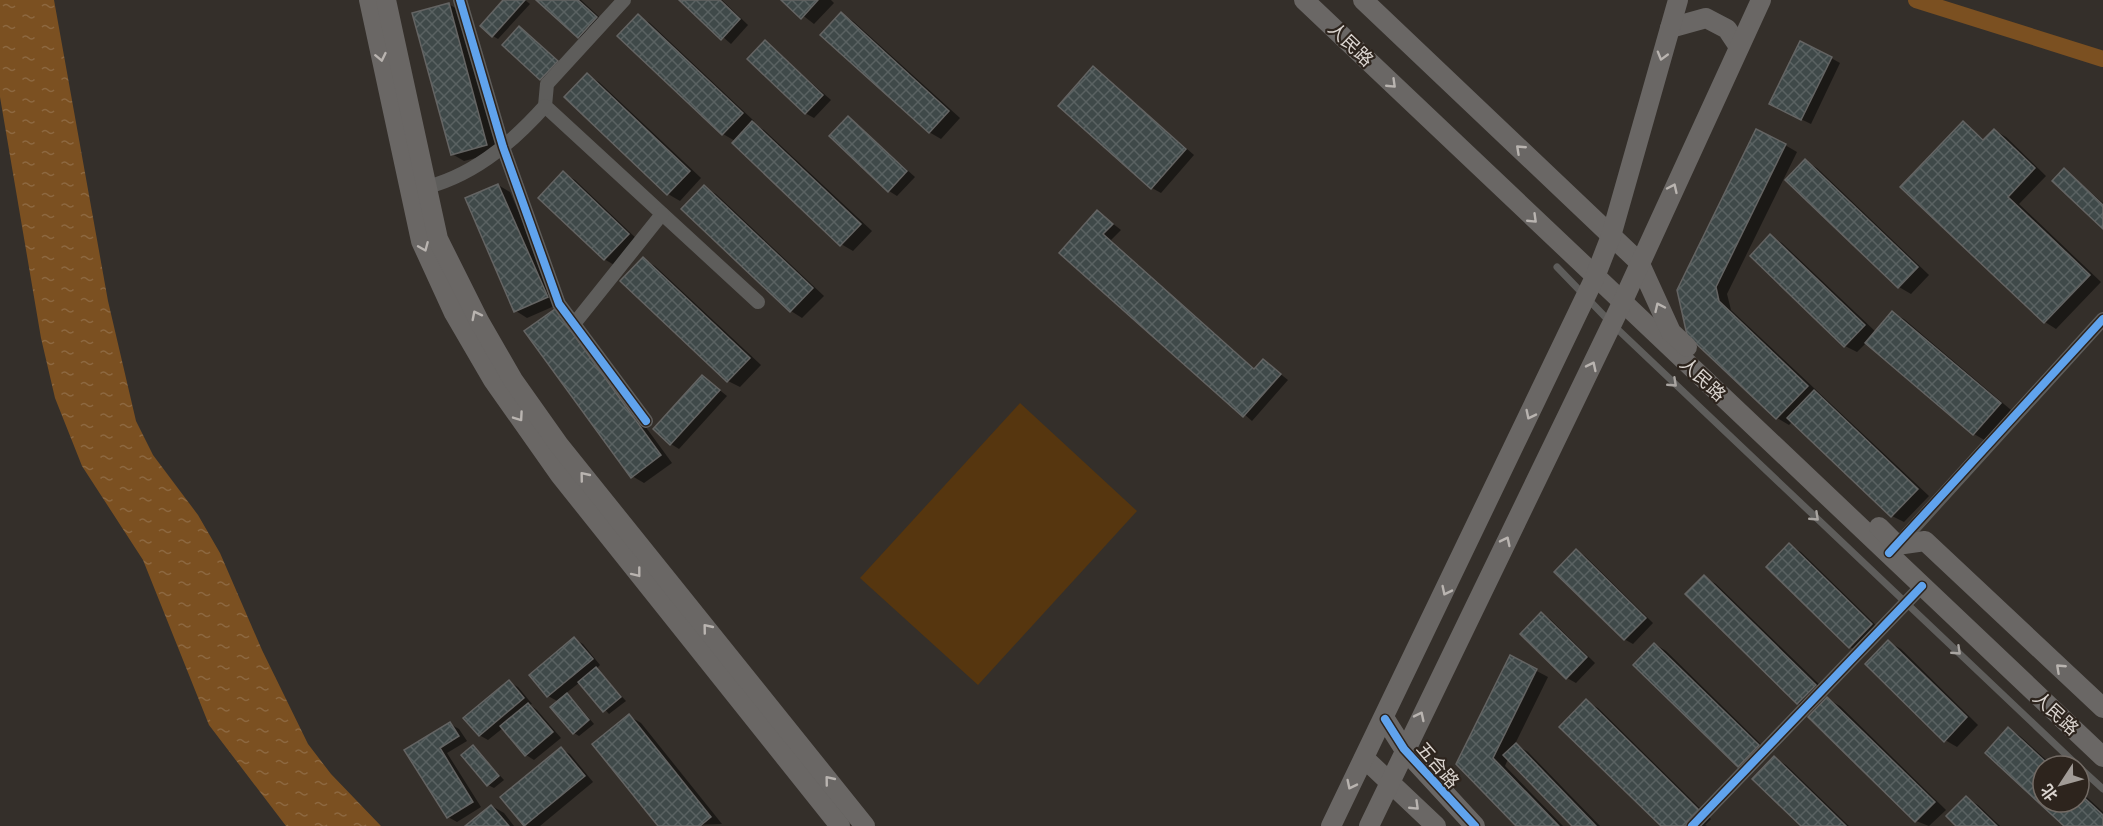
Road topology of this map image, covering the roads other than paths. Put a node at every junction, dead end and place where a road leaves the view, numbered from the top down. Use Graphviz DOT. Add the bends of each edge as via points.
graph roads {
  1 [pos="369,0"];
  2 [pos="386,0"];
  3 [pos="460,0"];
  4 [pos="624,0"];
  5 [pos="1304,0"];
  6 [pos="1363,0"];
  7 [pos="1678,0"];
  8 [pos="1761,0"];
  9 [pos="1670,28"];
  10 [pos="1739,47"];
  11 [pos="545,106"];
  12 [pos="503,147"];
  13 [pos="418,189"];
  14 [pos="662,214"];
  15 [pos="1611,236"];
  16 [pos="1639,262"];
  17 [pos="1557,267"];
  18 [pos="1595,278"];
  19 [pos="1586,298"];
  20 [pos="758,302"];
  21 [pos="1622,303"];
  22 [pos="2103,319"];
  23 [pos="574,324"];
  24 [pos="1612,324"];
  25 [pos="646,421"];
  26 [pos="1893,549"];
  27 [pos="1922,585"];
  28 [pos="1905,602"];
  29 [pos="2103,708"];
  30 [pos="1385,719"];
  31 [pos="1404,749"];
  32 [pos="2066,754"];
  33 [pos="2103,757"];
  34 [pos="1364,758"];
  35 [pos="2091,778"];
  36 [pos="1390,782"];
  37 [pos="2103,789"];
  38 [pos="840,826"];
  39 [pos="866,826"];
  40 [pos="1331,826"];
  41 [pos="1369,826"];
  42 [pos="1436,826"];
  43 [pos="1475,826"];
  44 [pos="1692,826"];
  1 -- 13 [label="main road, one-way"];
  2 -- 13 [label="main road"];
  3 -- 12 [label="street"];
  4 -- 11 [label="street" via="547,84"];
  5 -- 18 [label="main road, 人民路, one-way"];
  15 -- 6 [label="main road, 人民路, one-way"];
  7 -- 9 [label="main road"];
  8 -- 10 [label="main road"];
  9 -- 10 [label="main road" via="1706,18 1727,29"];
  9 -- 15 [label="main road, one-way"];
  16 -- 10 [label="main road, one-way"];
  11 -- 12 [label="street"];
  11 -- 14 [label="street"];
  12 -- 13 [label="street" via="461,176"];
  12 -- 23 [label="street" via="560,304"];
  13 -- 38 [label="main road, one-way" via="421,241 454,313 493,380 560,476"];
  39 -- 13 [label="main road, one-way" via="559,445 513,380 438,239"];
  14 -- 20 [label="street"];
  14 -- 23 [label="street"];
  15 -- 16 [label="main road, 人民路"];
  15 -- 18 [label="main road"];
  16 -- 21 [label="main road"];
  26 -- 16 [label="main road, 人民路, one-way" via="1671,332"];
  17 -- 19 [label="lane"];
  18 -- 19 [label="main road"];
  18 -- 21 [label="main road, 人民路"];
  19 -- 24 [label="lane"];
  19 -- 30 [label="main road, one-way"];
  21 -- 24 [label="main road"];
  21 -- 26 [label="main road, 人民路"];
  22 -- 26 [label="street"];
  23 -- 25 [label="street"];
  24 -- 28 [label="lane, one-way"];
  31 -- 24 [label="main road, one-way"];
  26 -- 27 [label="main road, 人民路"];
  29 -- 26 [label="main road, 人民路, one-way" via="1925,541"];
  27 -- 28 [label="street"];
  27 -- 33 [label="main road, 人民路"];
  28 -- 32 [label="lane, one-way"];
  28 -- 44 [label="street"];
  30 -- 31 [label="main road, 五合路"];
  30 -- 34 [label="main road"];
  31 -- 36 [label="main road"];
  31 -- 43 [label="main road, 五合路"];
  34 -- 36 [label="main road"];
  34 -- 40 [label="main road, one-way"];
  35 -- 37 [label="lane"];
  36 -- 41 [label="main road"];
  36 -- 42 [label="main road, one-way"];
}
